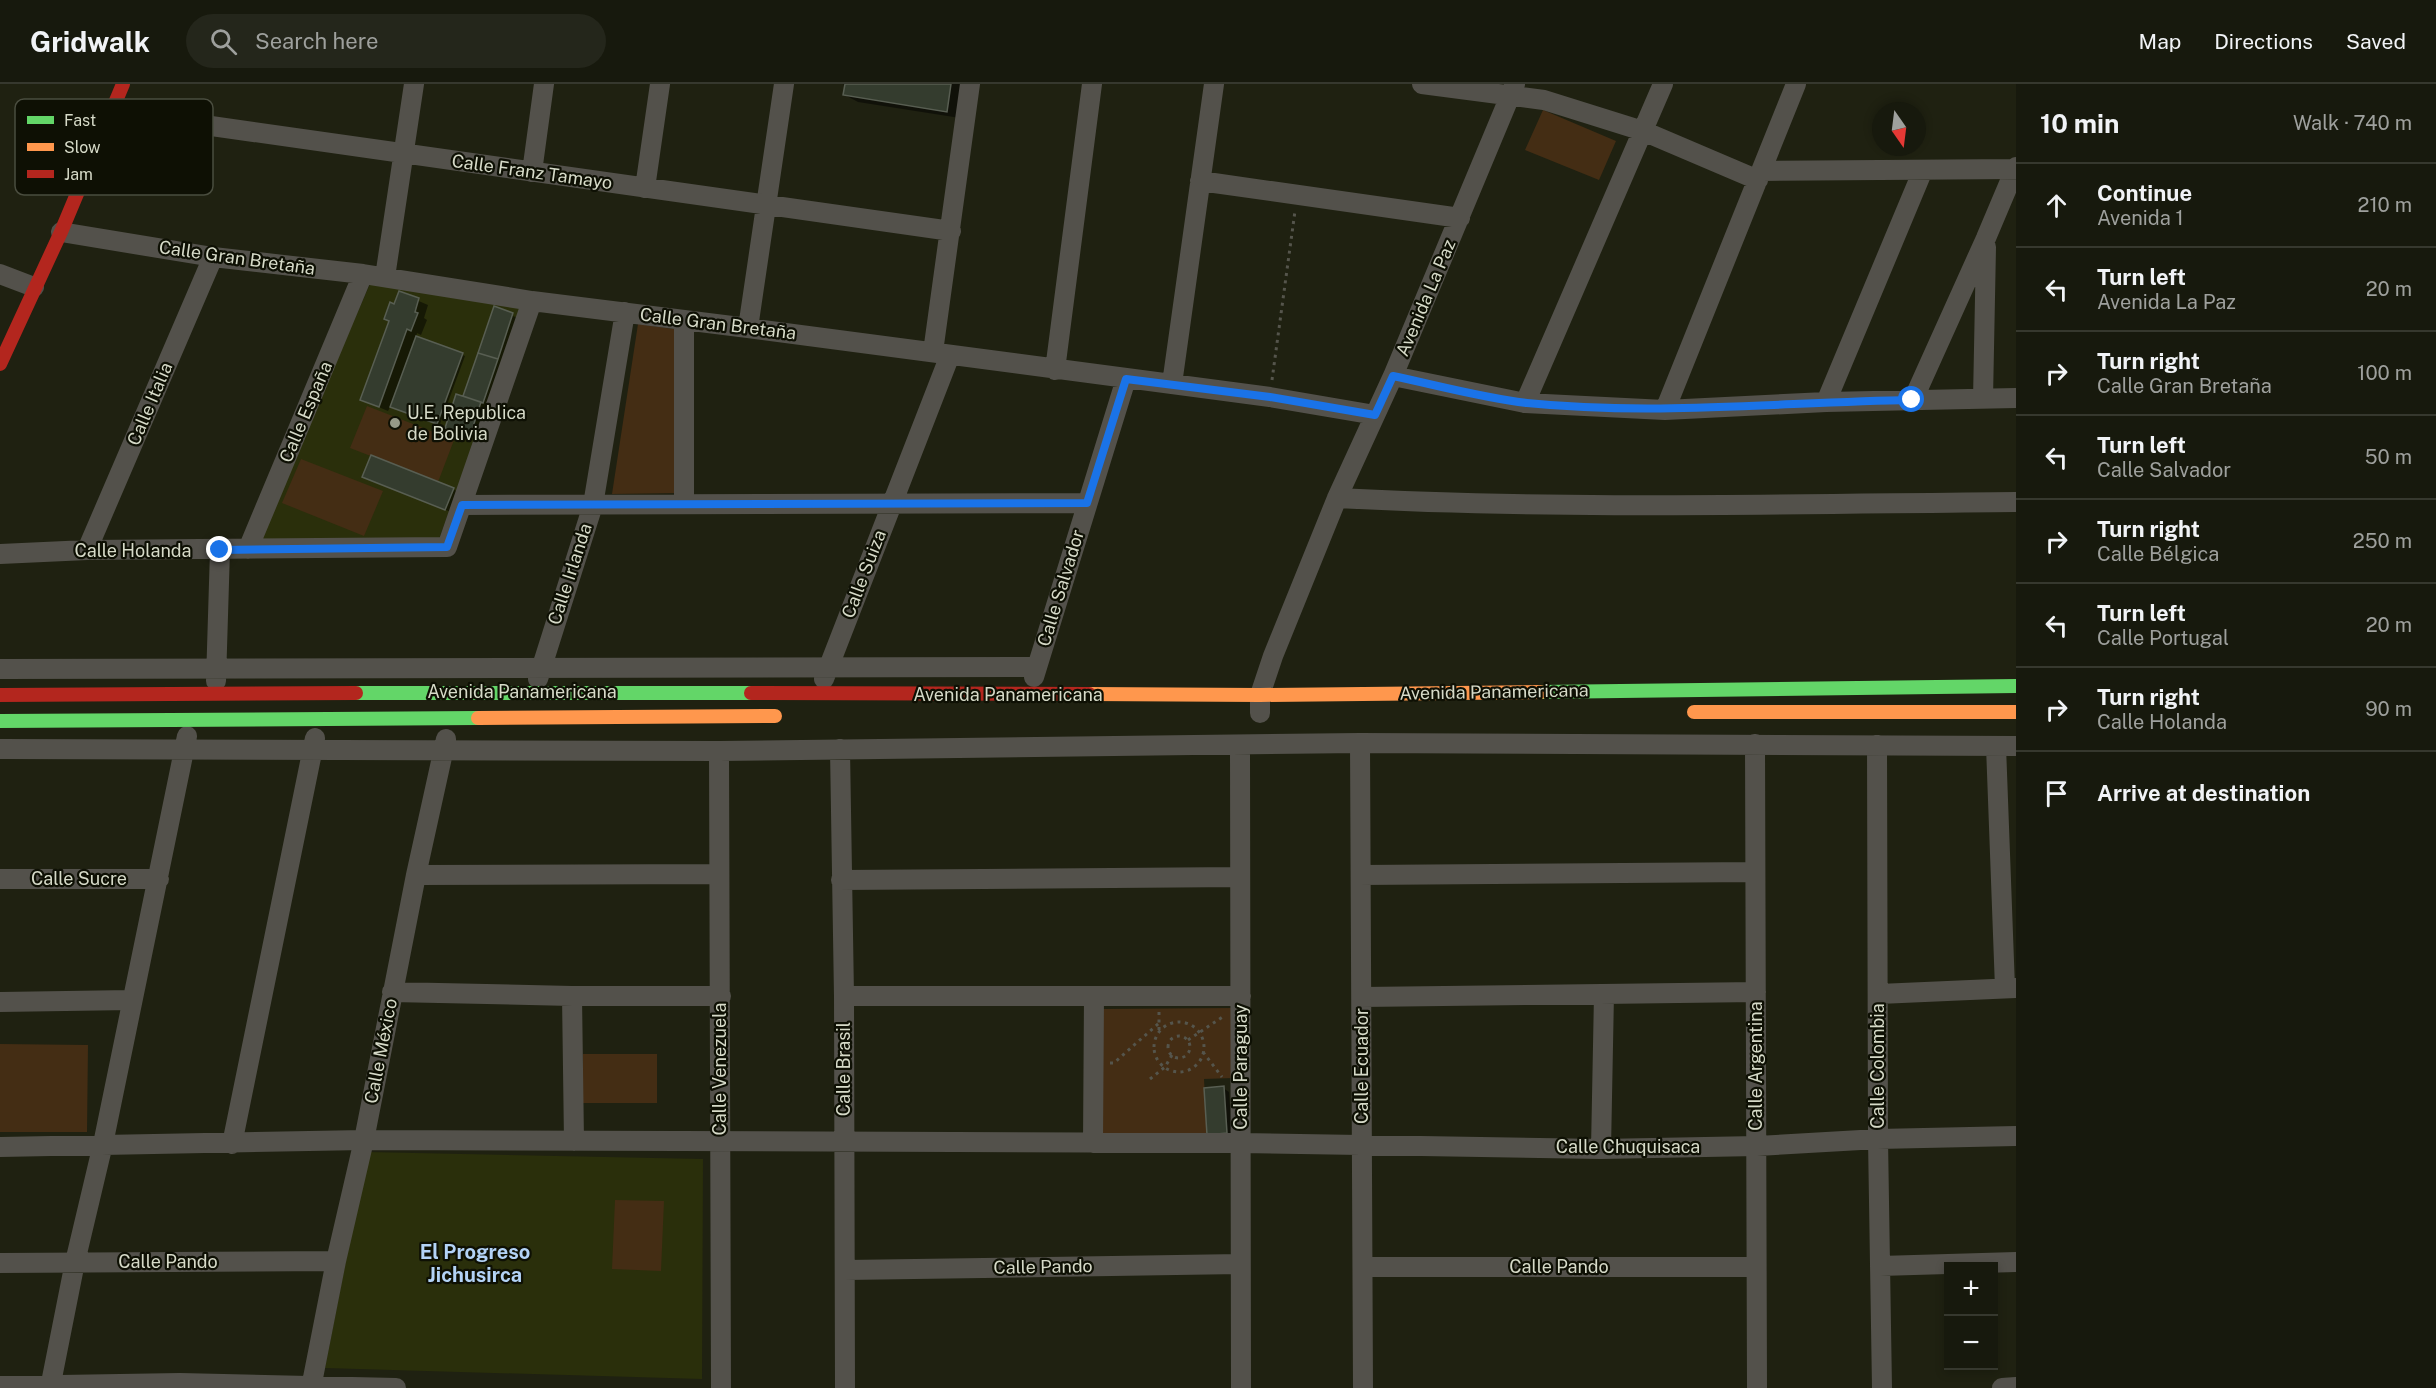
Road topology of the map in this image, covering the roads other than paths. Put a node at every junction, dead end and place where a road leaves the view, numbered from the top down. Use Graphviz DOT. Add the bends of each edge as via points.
graph roads {
  1 [pos="123,84"];
  2 [pos="414,84"];
  3 [pos="544,84"];
  4 [pos="660,84"];
  5 [pos="784,84"];
  6 [pos="970,84"];
  7 [pos="1092,84"];
  8 [pos="1214,84"];
  9 [pos="1422,84"];
  10 [pos="1663,84"];
  11 [pos="1796,84"];
  12 [pos="1512,90"];
  13 [pos="118,99"];
  14 [pos="213,126"];
  15 [pos="1643,130"];
  16 [pos="404,154"];
  17 [pos="2016,168"];
  18 [pos="1923,170"];
  19 [pos="532,172"];
  20 [pos="1760,175"];
  21 [pos="1200,181"];
  22 [pos="645,188"];
  23 [pos="77,195"];
  24 [pos="767,205"];
  25 [pos="1460,218"];
  26 [pos="951,231"];
  27 [pos="61,232"];
  28 [pos="1986,238"];
  29 [pos="213,257"];
  30 [pos="0,274"];
  31 [pos="363,274"];
  32 [pos="385,277"];
  33 [pos="34,287"];
  34 [pos="532,302"];
  35 [pos="625,312"];
  36 [pos="684,320"];
  37 [pos="748,328"];
  38 [pos="942,353"];
  39 [pos="0,364"];
  40 [pos="1054,370"];
  41 [pos="1393,376"];
  42 [pos="1126,379"];
  43 [pos="1172,384"];
  44 [pos="2016,398"];
  45 [pos="1983,399"];
  46 [pos="1912,400"];
  47 [pos="1826,402"];
  48 [pos="1525,403"];
  49 [pos="1665,410"];
  50 [pos="1375,415"];
  51 [pos="1337,498"];
  52 [pos="892,502"];
  53 [pos="2016,502"];
  54 [pos="684,503"];
  55 [pos="1087,503"];
  56 [pos="462,505"];
  57 [pos="593,505"];
  58 [pos="248,549"];
  59 [pos="87,550"];
  60 [pos="220,550"];
  61 [pos="0,554"];
  62 [pos="1037,667"];
  63 [pos="540,668"];
  64 [pos="829,668"];
  65 [pos="0,669"];
  66 [pos="216,669"];
  67 [pos="2016,686"];
  68 [pos="535,692"];
  69 [pos="216,693"];
  70 [pos="819,694"];
  71 [pos="0,695"];
  72 [pos="1030,695"];
  73 [pos="1260,708"];
  74 [pos="1685,712"];
  75 [pos="2016,712"];
  76 [pos="784,716"];
  77 [pos="451,718"];
  78 [pos="190,719"];
  79 [pos="320,719"];
  80 [pos="0,721"];
  81 [pos="1360,744"];
  82 [pos="1755,744"];
  83 [pos="1877,745"];
  84 [pos="1240,746"];
  85 [pos="1996,746"];
  86 [pos="2016,746"];
  87 [pos="184,748"];
  88 [pos="313,748"];
  89 [pos="0,749"];
  90 [pos="443,749"];
  91 [pos="840,749"];
  92 [pos="719,751"];
  93 [pos="1755,872"];
  94 [pos="719,874"];
  95 [pos="416,875"];
  96 [pos="1361,875"];
  97 [pos="1240,877"];
  98 [pos="0,879"];
  99 [pos="159,879"];
  100 [pos="841,880"];
  101 [pos="2011,988"];
  102 [pos="392,992"];
  103 [pos="1756,992"];
  104 [pos="1604,994"];
  105 [pos="1879,994"];
  106 [pos="572,996"];
  107 [pos="720,996"];
  108 [pos="844,996"];
  109 [pos="1094,996"];
  110 [pos="1241,996"];
  111 [pos="1362,997"];
  112 [pos="131,1000"];
  113 [pos="0,1002"];
  114 [pos="2016,1136"];
  115 [pos="1878,1139"];
  116 [pos="364,1140"];
  117 [pos="574,1141"];
  118 [pos="844,1142"];
  119 [pos="719,1143"];
  120 [pos="1094,1143"];
  121 [pos="1241,1143"];
  122 [pos="103,1144"];
  123 [pos="232,1144"];
  124 [pos="1363,1145"];
  125 [pos="1757,1146"];
  126 [pos="0,1147"];
  127 [pos="1601,1149"];
  128 [pos="336,1261"];
  129 [pos="75,1262"];
  130 [pos="2016,1262"];
  131 [pos="0,1263"];
  132 [pos="1240,1264"];
  133 [pos="1880,1266"];
  134 [pos="1363,1267"];
  135 [pos="1756,1267"];
  136 [pos="846,1270"];
  137 [pos="179,1385"];
  138 [pos="0,1386"];
  139 [pos="50,1386"];
  140 [pos="312,1386"];
  141 [pos="2016,1387"];
  142 [pos="396,1388"];
  143 [pos="721,1388"];
  144 [pos="845,1388"];
  145 [pos="1241,1388"];
  146 [pos="1363,1388"];
  147 [pos="1757,1388"];
  148 [pos="1882,1388"];
  149 [pos="2002,1388"];
  1 -- 13 [label="main road"];
  2 -- 16 [label="street"];
  3 -- 19 [label="street"];
  4 -- 22 [label="street"];
  5 -- 24 [label="street"];
  6 -- 26 [label="street, Calle Suiza"];
  7 -- 40 [label="street"];
  8 -- 21 [label="street"];
  9 -- 12 [label="street"];
  10 -- 15 [label="street"];
  11 -- 20 [label="street"];
  12 -- 15 [label="street"];
  12 -- 25 [label="street, Avenida La Paz"];
  14 -- 16 [label="street, Calle Franz Tamayo"];
  15 -- 20 [label="street"];
  15 -- 48 [label="street"];
  16 -- 19 [label="street, Calle Franz Tamayo"];
  16 -- 32 [label="street"];
  17 -- 18 [label="street"];
  17 -- 28 [label="street"];
  18 -- 20 [label="street"];
  18 -- 47 [label="street"];
  19 -- 22 [label="street, Calle Franz Tamayo"];
  20 -- 49 [label="street"];
  21 -- 25 [label="street"];
  21 -- 43 [label="street"];
  22 -- 24 [label="street, Calle Franz Tamayo"];
  23 -- 27 [label="main road"];
  24 -- 26 [label="street, Calle Franz Tamayo"];
  24 -- 37 [label="street"];
  25 -- 41 [label="street, Avenida La Paz"];
  26 -- 38 [label="street, Calle Suiza"];
  27 -- 29 [label="street, Calle Gran Bretaña"];
  27 -- 33 [label="main road"];
  28 -- 45 [label="street"];
  28 -- 46 [label="street"];
  29 -- 31 [label="street, Calle Gran Bretaña"];
  29 -- 59 [label="street, Calle Italia"];
  30 -- 33 [label="street"];
  31 -- 32 [label="street, Calle Gran Bretaña"];
  31 -- 58 [label="street, Calle España"];
  32 -- 34 [label="street, Calle Gran Bretaña"];
  33 -- 39 [label="main road"];
  34 -- 35 [label="street, Calle Gran Bretaña"];
  34 -- 56 [label="street"];
  35 -- 36 [label="street, Calle Gran Bretaña"];
  35 -- 57 [label="street, Calle Irlanda"];
  36 -- 37 [label="street, Calle Gran Bretaña"];
  36 -- 54 [label="street"];
  37 -- 38 [label="street, Calle Gran Bretaña"];
  38 -- 40 [label="street, Calle Gran Bretaña"];
  38 -- 52 [label="street, Calle Suiza"];
  40 -- 42 [label="street, Calle Gran Bretaña"];
  41 -- 48 [label="street"];
  41 -- 50 [label="street, Avenida La Paz"];
  42 -- 43 [label="street, Calle Gran Bretaña"];
  42 -- 55 [label="street, Calle Salvador"];
  43 -- 50 [label="street, Calle Gran Bretaña"];
  44 -- 45 [label="street"];
  45 -- 46 [label="street"];
  46 -- 47 [label="street"];
  47 -- 49 [label="street"];
  48 -- 49 [label="street"];
  50 -- 51 [label="street, Avenida La Paz"];
  51 -- 53 [label="street" via="1447,504"];
  51 -- 73 [label="street, Avenida La Paz" via="1273,656"];
  52 -- 54 [label="street"];
  52 -- 55 [label="street"];
  52 -- 64 [label="street, Calle Suiza"];
  54 -- 57 [label="street"];
  55 -- 62 [label="street, Calle Salvador"];
  56 -- 57 [label="street"];
  56 -- 58 [label="street, Calle Holanda" via="447,547"];
  57 -- 63 [label="street, Calle Irlanda"];
  58 -- 60 [label="street, Calle Holanda"];
  59 -- 60 [label="street, Calle Holanda"];
  59 -- 61 [label="street, Calle Holanda"];
  60 -- 66 [label="street"];
  62 -- 64 [label="street"];
  62 -- 72 [label="street, Calle Salvador"];
  63 -- 64 [label="street"];
  63 -- 66 [label="street"];
  63 -- 68 [label="street, Calle Irlanda"];
  64 -- 70 [label="street, Calle Suiza"];
  65 -- 66 [label="street"];
  66 -- 69 [label="street"];
  67 -- 73 [label="main road, Avenida Panamericana"];
  68 -- 69 [label="main road, Avenida Panamericana"];
  68 -- 70 [label="main road, Avenida Panamericana"];
  69 -- 71 [label="main road, Avenida Panamericana"];
  70 -- 72 [label="main road, Avenida Panamericana"];
  72 -- 73 [label="main road, Avenida Panamericana"];
  74 -- 75 [label="main road"];
  76 -- 77 [label="main road, Avenida Panamericana"];
  77 -- 79 [label="main road, Avenida Panamericana"];
  77 -- 90 [label="street, Calle México"];
  78 -- 79 [label="main road, Avenida Panamericana"];
  78 -- 80 [label="main road, Avenida Panamericana"];
  78 -- 87 [label="street"];
  79 -- 88 [label="street"];
  81 -- 82 [label="street"];
  81 -- 84 [label="street"];
  81 -- 96 [label="street, Calle Ecuador"];
  82 -- 83 [label="street"];
  82 -- 93 [label="street, Calle Argentina"];
  83 -- 85 [label="street"];
  83 -- 105 [label="street, Calle Colombia"];
  84 -- 91 [label="street"];
  84 -- 97 [label="street, Calle Paraguay"];
  85 -- 86 [label="street"];
  85 -- 101 [label="street"];
  87 -- 88 [label="street"];
  87 -- 89 [label="street"];
  87 -- 99 [label="street"];
  88 -- 90 [label="street"];
  88 -- 123 [label="street"];
  90 -- 92 [label="street"];
  90 -- 95 [label="street, Calle México"];
  91 -- 92 [label="street"];
  91 -- 100 [label="street, Calle Brasil"];
  92 -- 94 [label="street, Calle Venezuela"];
  93 -- 96 [label="street"];
  93 -- 103 [label="street, Calle Argentina"];
  94 -- 95 [label="street"];
  94 -- 107 [label="street, Calle Venezuela"];
  95 -- 102 [label="street, Calle México"];
  96 -- 111 [label="street, Calle Ecuador"];
  97 -- 100 [label="street"];
  97 -- 110 [label="street, Calle Paraguay"];
  98 -- 99 [label="street, Calle Sucre"];
  99 -- 112 [label="street"];
  100 -- 108 [label="street, Calle Brasil"];
  101 -- 105 [label="street"];
  102 -- 106 [label="street"];
  102 -- 116 [label="street, Calle México"];
  103 -- 104 [label="street"];
  103 -- 125 [label="street, Calle Argentina"];
  104 -- 111 [label="street"];
  104 -- 127 [label="street"];
  105 -- 115 [label="street, Calle Colombia"];
  106 -- 107 [label="street"];
  106 -- 117 [label="street"];
  107 -- 119 [label="street, Calle Venezuela"];
  108 -- 109 [label="street"];
  108 -- 118 [label="street, Calle Brasil"];
  109 -- 110 [label="street"];
  109 -- 120 [label="street"];
  110 -- 121 [label="street, Calle Paraguay"];
  111 -- 124 [label="street, Calle Ecuador"];
  112 -- 113 [label="street"];
  112 -- 122 [label="street"];
  114 -- 115 [label="street, Calle Chuquisaca"];
  115 -- 125 [label="street, Calle Chuquisaca"];
  115 -- 133 [label="street, Calle Colombia"];
  116 -- 117 [label="street, Calle Chuquisaca"];
  116 -- 123 [label="street, Calle Chuquisaca"];
  116 -- 128 [label="street, Calle México"];
  117 -- 119 [label="street, Calle Chuquisaca"];
  118 -- 119 [label="street, Calle Chuquisaca"];
  118 -- 120 [label="street, Calle Chuquisaca"];
  118 -- 136 [label="street, Calle Brasil"];
  119 -- 143 [label="street, Calle Venezuela"];
  120 -- 121 [label="street, Calle Chuquisaca"];
  121 -- 124 [label="street, Calle Chuquisaca"];
  121 -- 132 [label="street, Calle Paraguay"];
  122 -- 123 [label="street, Calle Chuquisaca"];
  122 -- 126 [label="street"];
  122 -- 129 [label="street"];
  124 -- 127 [label="street, Calle Chuquisaca"];
  124 -- 134 [label="street, Calle Ecuador"];
  125 -- 127 [label="street, Calle Chuquisaca"];
  125 -- 135 [label="street, Calle Argentina"];
  128 -- 129 [label="street, Calle Pando"];
  128 -- 140 [label="street, Calle México"];
  129 -- 131 [label="street, Calle Pando"];
  129 -- 139 [label="street"];
  130 -- 133 [label="street"];
  132 -- 136 [label="street, Calle Pando"];
  132 -- 145 [label="street, Calle Paraguay"];
  133 -- 148 [label="street, Calle Colombia"];
  134 -- 135 [label="street, Calle Pando"];
  134 -- 146 [label="street, Calle Ecuador"];
  135 -- 147 [label="street, Calle Argentina"];
  136 -- 144 [label="street, Calle Brasil"];
  137 -- 139 [label="street"];
  137 -- 140 [label="street"];
  138 -- 139 [label="street"];
  140 -- 142 [label="street"];
  141 -- 149 [label="street"];
}
